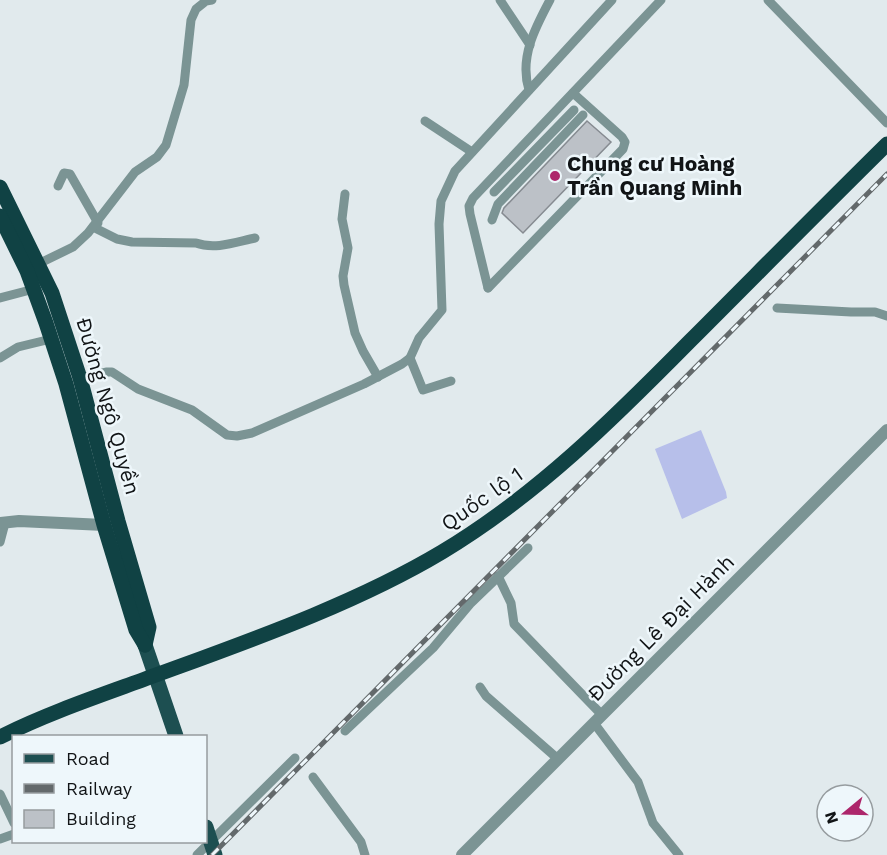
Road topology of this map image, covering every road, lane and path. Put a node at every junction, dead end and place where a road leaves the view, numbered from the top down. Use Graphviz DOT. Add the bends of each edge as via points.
graph roads {
  1 [pos="212,0"];
  2 [pos="500,0"];
  3 [pos="550,0"];
  4 [pos="612,0"];
  5 [pos="661,0"];
  6 [pos="768,0"];
  7 [pos="530,45"];
  8 [pos="529,90"];
  9 [pos="573,93"];
  10 [pos="578,113"];
  11 [pos="425,121"];
  12 [pos="887,123"];
  13 [pos="543,124"];
  14 [pos="555,137"];
  15 [pos="524,144"];
  16 [pos="887,144"];
  17 [pos="471,152"];
  18 [pos="532,153"];
  19 [pos="540,160"];
  20 [pos="513,172"];
  21 [pos="521,180"];
  22 [pos="487,183"];
  23 [pos="58,186"];
  24 [pos="0,187"];
  25 [pos="494,192"];
  26 [pos="345,194"];
  27 [pos="502,200"];
  28 [pos="0,216"];
  29 [pos="492,220"];
  30 [pos="96,225"];
  31 [pos="255,238"];
  32 [pos="33,267"];
  33 [pos="33,289"];
  34 [pos="0,298"];
  35 [pos="777,308"];
  36 [pos="887,316"];
  37 [pos="51,339"];
  38 [pos="0,358"];
  39 [pos="410,358"];
  40 [pos="378,377"];
  41 [pos="80,378"];
  42 [pos="451,381"];
  43 [pos="66,384"];
  44 [pos="887,430"];
  45 [pos="3,523"];
  46 [pos="111,523"];
  47 [pos="0,542"];
  48 [pos="528,548"];
  49 [pos="498,576"];
  50 [pos="145,645"];
  51 [pos="155,675"];
  52 [pos="480,687"];
  53 [pos="598,719"];
  54 [pos="345,731"];
  55 [pos="176,735"];
  56 [pos="0,737"];
  57 [pos="295,758"];
  58 [pos="558,759"];
  59 [pos="313,777"];
  60 [pos="0,794"];
  61 [pos="12,819"];
  62 [pos="207,830"];
  63 [pos="213,849"];
  64 [pos="197,855"];
  65 [pos="365,855"];
  66 [pos="462,855"];
  67 [pos="679,855"];
  1 -- 30 [label="street" via="196,9 191,20 184,86 166,145 157,157 135,171"];
  2 -- 7 [label="street"];
  3 -- 7 [label="street"];
  4 -- 8 [label="street"];
  5 -- 9 [label="street"];
  6 -- 12 [label="street"];
  7 -- 8 [label="street" via="525,78"];
  8 -- 17 [label="street"];
  9 -- 13 [label="street"];
  9 -- 22 [label="street" via="622,137 623,149 488,288 469,206"];
  10 -- 14 [label="street"];
  11 -- 17 [label="street"];
  13 -- 14 [label="street"];
  13 -- 15 [label="street"];
  14 -- 18 [label="street"];
  14 -- 19 [label="street"];
  15 -- 18 [label="street"];
  15 -- 22 [label="street"];
  16 -- 51 [label="highway, Quốc lộ 1" via="637,396 520,500 441,553 390,580 260,636"];
  17 -- 39 [label="street" via="455,171 441,201 442,310 419,338"];
  18 -- 19 [label="street"];
  18 -- 20 [label="street"];
  19 -- 21 [label="street"];
  20 -- 21 [label="street"];
  20 -- 25 [label="street"];
  21 -- 27 [label="street"];
  22 -- 25 [label="street"];
  23 -- 30 [label="street" via="64,173 70,174"];
  24 -- 32 [label="highway, Đường Ngô Quyền"];
  25 -- 27 [label="street"];
  26 -- 40 [label="street" via="342,219 348,248 344,285 355,333"];
  27 -- 29 [label="street"];
  28 -- 32 [label="highway, Đường Ngô Quyền"];
  30 -- 31 [label="street" via="117,239 132,242 196,243 205,247"];
  30 -- 32 [label="street" via="73,247"];
  32 -- 33 [label="highway, Đường Ngô Quyền"];
  32 -- 41 [label="highway, Đường Ngô Quyền" via="60,315"];
  33 -- 34 [label="street"];
  33 -- 37 [label="highway, Đường Ngô Quyền"];
  35 -- 36 [label="street" via="875,312"];
  37 -- 38 [label="street" via="18,346"];
  37 -- 43 [label="highway, Đường Ngô Quyền"];
  39 -- 40 [label="street"];
  39 -- 42 [label="street" via="423,390"];
  40 -- 41 [label="street" via="252,433 237,436 227,435 192,410 138,389 112,372"];
  41 -- 43 [label="street"];
  41 -- 46 [label="highway, Đường Ngô Quyền"];
  43 -- 46 [label="highway, Đường Ngô Quyền"];
  44 -- 53 [label="street, Đường Lê Đại Hành"];
  45 -- 46 [label="street"];
  45 -- 47 [label="street"];
  46 -- 50 [label="highway, Đường Ngô Quyền" via="136,630"];
  48 -- 49 [label="street"];
  49 -- 53 [label="street" via="511,603 514,624"];
  49 -- 54 [label="street" via="433,648"];
  50 -- 51 [label="main road, Đường Ngô Quyền"];
  51 -- 55 [label="main road, Đường Ngô Quyền"];
  51 -- 56 [label="highway, Quốc lộ 1"];
  52 -- 58 [label="street"];
  53 -- 58 [label="street, Đường Lê Đại Hành"];
  53 -- 67 [label="street" via="639,782 653,823"];
  57 -- 63 [label="street"];
  58 -- 66 [label="street, Đường Lê Đại Hành"];
  59 -- 65 [label="street" via="361,842"];
  60 -- 61 [label="street"];
  62 -- 63 [label="main road"];
  63 -- 64 [label="street"];
}
